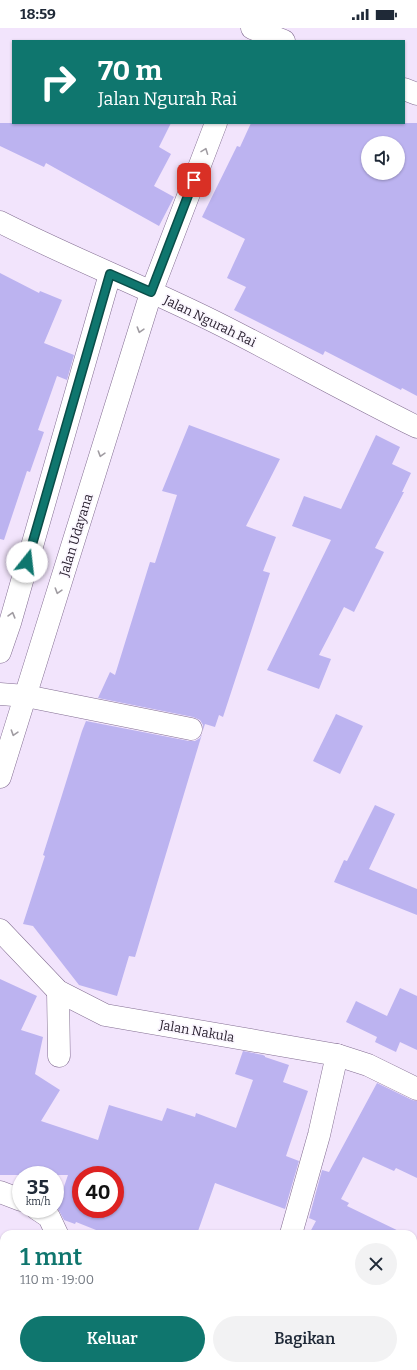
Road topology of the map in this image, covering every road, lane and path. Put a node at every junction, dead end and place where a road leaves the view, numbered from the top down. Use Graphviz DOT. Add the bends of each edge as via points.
graph roads {
  1 [pos="252,28"];
  2 [pos="247,40"];
  3 [pos="282,40"];
  4 [pos="405,89"];
  5 [pos="417,94"];
  6 [pos="216,124"];
  7 [pos="0,222"];
  8 [pos="110,274"];
  9 [pos="151,292"];
  10 [pos="417,427"];
  11 [pos="0,652"];
  12 [pos="0,694"];
  13 [pos="26,696"];
  14 [pos="191,729"];
  15 [pos="0,777"];
  16 [pos="0,930"];
  17 [pos="58,991"];
  18 [pos="337,1055"];
  19 [pos="59,1056"];
  20 [pos="417,1089"];
  21 [pos="0,1192"];
  22 [pos="12,1197"];
  23 [pos="49,1218"];
  24 [pos="55,1230"];
  25 [pos="292,1230"];
  1 -- 2 [label="main road"];
  1 -- 3 [label="main road"];
  4 -- 5 [label="main road"];
  9 -- 6 [label="main road, Jalan Udayana, one-way"];
  7 -- 8 [label="main road, Jalan Ngurah Rai"];
  8 -- 9 [label="main road, Jalan Ngurah Rai"];
  11 -- 8 [label="main road, one-way"];
  9 -- 10 [label="main road, Jalan Ngurah Rai" via="223,326"];
  9 -- 13 [label="main road, Jalan Udayana, one-way"];
  12 -- 13 [label="main road"];
  13 -- 14 [label="main road"];
  13 -- 15 [label="main road, Jalan Udayana, one-way"];
  16 -- 17 [label="main road, Jalan Nakula"];
  17 -- 18 [label="main road, Jalan Nakula" via="105,1015"];
  17 -- 19 [label="main road"];
  18 -- 20 [label="main road, Jalan Nakula" via="368,1065"];
  18 -- 25 [label="main road" via="319,1135"];
  21 -- 22 [label="main road"];
  23 -- 24 [label="main road"];
}
